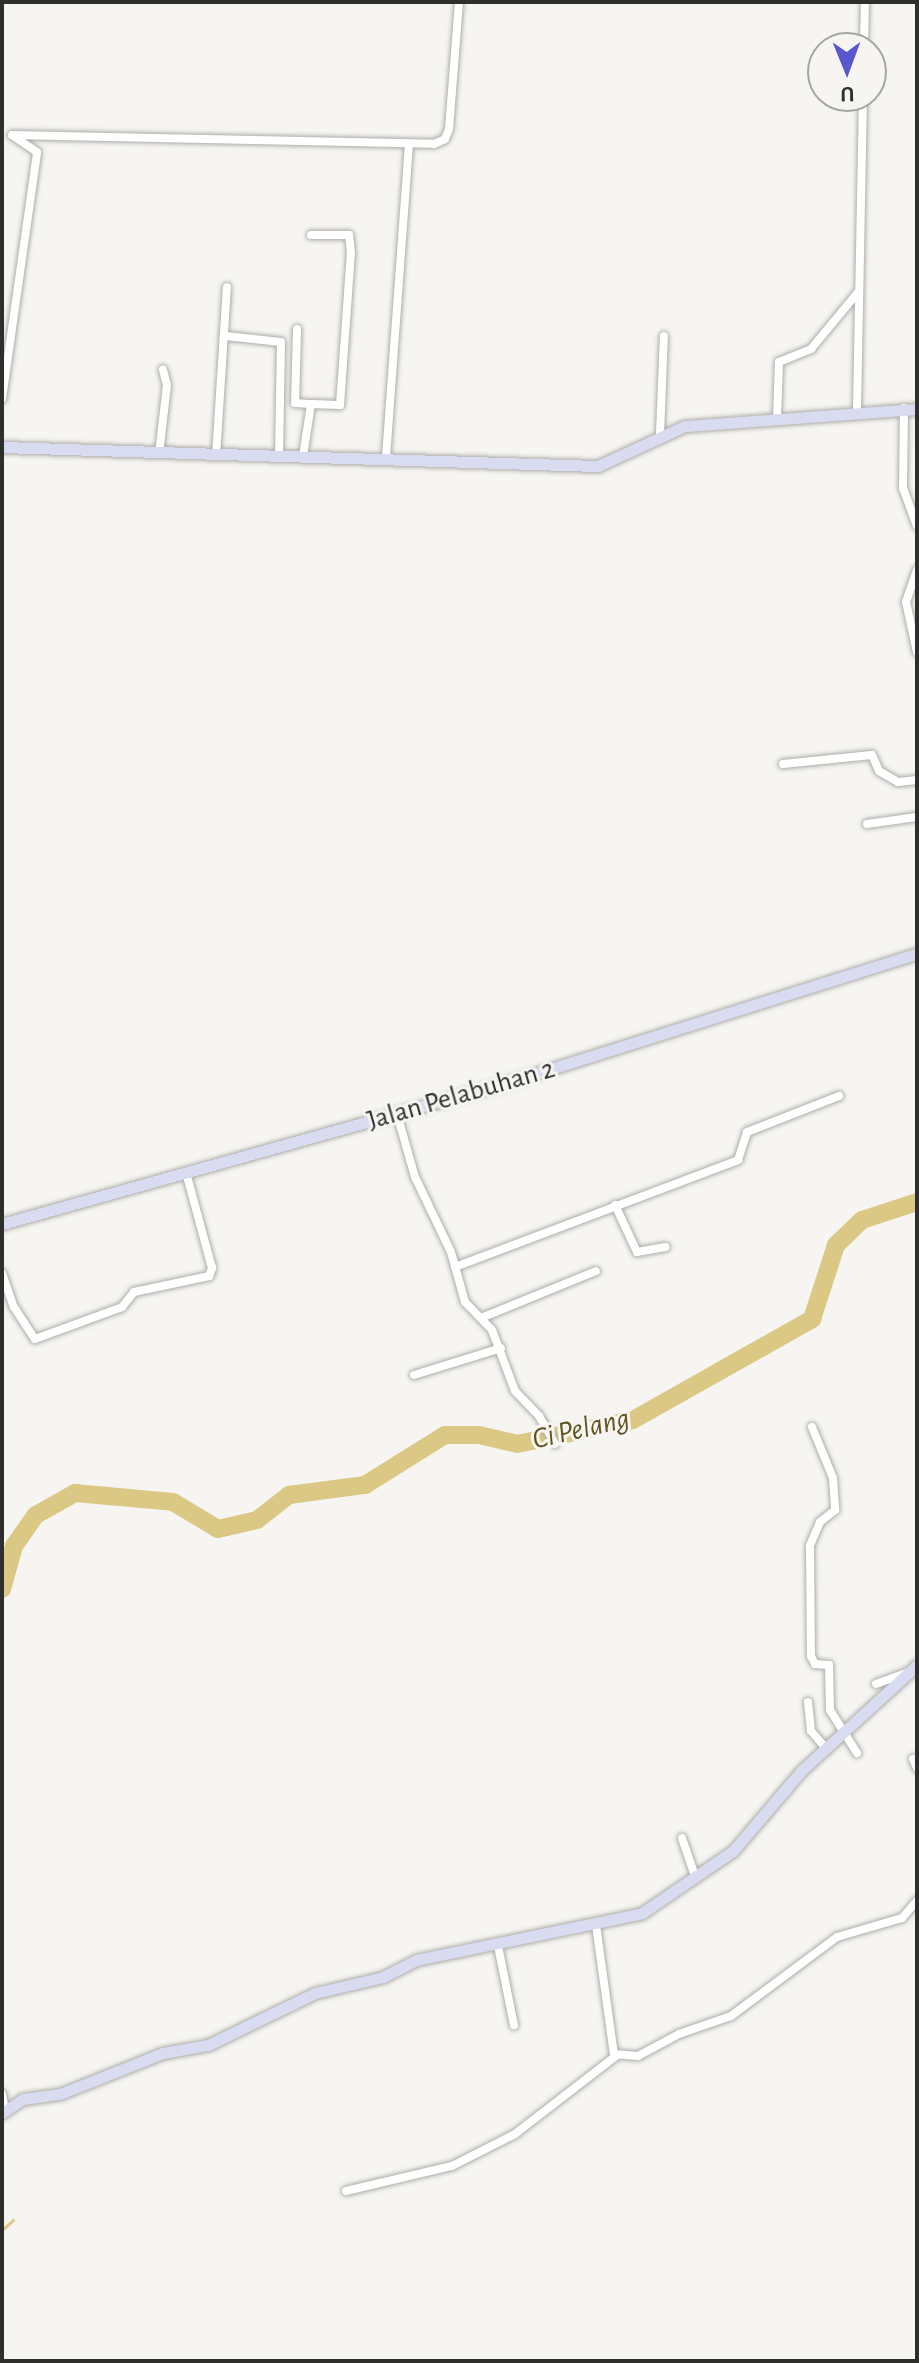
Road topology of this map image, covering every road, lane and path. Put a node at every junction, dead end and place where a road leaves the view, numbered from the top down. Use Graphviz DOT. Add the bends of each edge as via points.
graph roads {
  1 [pos="459,2"];
  2 [pos="865,2"];
  3 [pos="864,32"];
  4 [pos="863,112"];
  5 [pos="7,135"];
  6 [pos="409,146"];
  7 [pos="311,235"];
  8 [pos="227,287"];
  9 [pos="859,291"];
  10 [pos="297,329"];
  11 [pos="226,336"];
  12 [pos="664,336"];
  13 [pos="163,370"];
  14 [pos="2,399"];
  15 [pos="311,404"];
  16 [pos="904,408"];
  17 [pos="857,409"];
  18 [pos="917,409"];
  19 [pos="777,417"];
  20 [pos="660,434"];
  21 [pos="2,447"];
  22 [pos="159,454"];
  23 [pos="216,456"];
  24 [pos="279,456"];
  25 [pos="303,456"];
  26 [pos="386,457"];
  27 [pos="917,526"];
  28 [pos="917,570"];
  29 [pos="907,597"];
  30 [pos="917,599"];
  31 [pos="914,632"];
  32 [pos="917,652"];
  33 [pos="783,764"];
  34 [pos="917,780"];
  35 [pos="917,817"];
  36 [pos="867,824"];
  37 [pos="917,953"];
  38 [pos="839,1096"];
  39 [pos="397,1114"];
  40 [pos="187,1176"];
  41 [pos="615,1205"];
  42 [pos="2,1224"];
  43 [pos="666,1247"];
  44 [pos="455,1267"];
  45 [pos="596,1271"];
  46 [pos="2,1273"];
  47 [pos="481,1318"];
  48 [pos="501,1348"];
  49 [pos="414,1375"];
  50 [pos="812,1427"];
  51 [pos="555,1444"];
  52 [pos="914,1668"];
  53 [pos="876,1684"];
  54 [pos="808,1702"];
  55 [pos="844,1733"];
  56 [pos="826,1748"];
  57 [pos="857,1753"];
  58 [pos="682,1838"];
  59 [pos="695,1876"];
  60 [pos="917,1901"];
  61 [pos="596,1925"];
  62 [pos="498,1946"];
  63 [pos="514,2025"];
  64 [pos="616,2056"];
  65 [pos="2,2094"];
  66 [pos="4,2112"];
  67 [pos="346,2191"];
  1 -- 6 [label="street" via="447,135 434,144"];
  2 -- 3 [label="street"];
  4 -- 9 [label="street"];
  5 -- 6 [label="street"];
  5 -- 14 [label="street" via="37,152"];
  6 -- 26 [label="street"];
  7 -- 15 [label="street" via="349,235 351,253 340,405"];
  8 -- 11 [label="street"];
  9 -- 17 [label="street"];
  9 -- 19 [label="street" via="811,349 779,362"];
  10 -- 15 [label="street" via="295,403"];
  11 -- 23 [label="street"];
  11 -- 24 [label="street" via="281,342"];
  12 -- 20 [label="street"];
  13 -- 22 [label="street" via="167,385"];
  15 -- 25 [label="street"];
  16 -- 17 [label="street"];
  16 -- 18 [label="street"];
  16 -- 27 [label="street" via="903,488"];
  17 -- 19 [label="street"];
  19 -- 20 [label="street" via="685,426"];
  20 -- 26 [label="street" via="598,466"];
  21 -- 22 [label="street"];
  22 -- 23 [label="street"];
  23 -- 24 [label="street"];
  24 -- 25 [label="street"];
  25 -- 26 [label="street"];
  28 -- 29 [label="street"];
  29 -- 30 [label="street"];
  29 -- 31 [label="street"];
  31 -- 32 [label="street"];
  33 -- 34 [label="street" via="872,755 879,771 898,782"];
  35 -- 36 [label="street"];
  37 -- 39 [label="street, Jalan Pelabuhan 2"];
  38 -- 41 [label="street" via="747,1132 738,1160"];
  39 -- 40 [label="street, Jalan Pelabuhan 2"];
  39 -- 44 [label="street" via="419,1189"];
  40 -- 42 [label="street, Jalan Pelabuhan 2"];
  40 -- 46 [label="street" via="209,1256 209,1276 134,1292 122,1307 35,1339 14,1307"];
  41 -- 43 [label="street" via="637,1252"];
  41 -- 44 [label="street"];
  44 -- 47 [label="street" via="468,1307"];
  45 -- 47 [label="street"];
  47 -- 48 [label="street"];
  48 -- 49 [label="street"];
  48 -- 51 [label="street" via="515,1391"];
  50 -- 55 [label="street" via="833,1478 835,1510 820,1522 810,1546 811,1656 815,1664 829,1665 830,1710"];
  52 -- 53 [label="street"];
  52 -- 55 [label="street"];
  54 -- 56 [label="street" via="811,1731"];
  55 -- 56 [label="street"];
  55 -- 57 [label="street"];
  56 -- 59 [label="street" via="787,1785 741,1843"];
  58 -- 59 [label="street"];
  59 -- 61 [label="street" via="642,1913"];
  60 -- 64 [label="street" via="902,1918 842,1934 731,2016 638,2056"];
  61 -- 62 [label="street"];
  61 -- 64 [label="street" via="602,1994"];
  62 -- 63 [label="street"];
  62 -- 66 [label="street" via="422,1958 383,1977 331,1987 208,2045 163,2053 60,2094 23,2099"];
  64 -- 67 [label="street" via="515,2134 452,2166"];
  65 -- 66 [label="street"];
}
